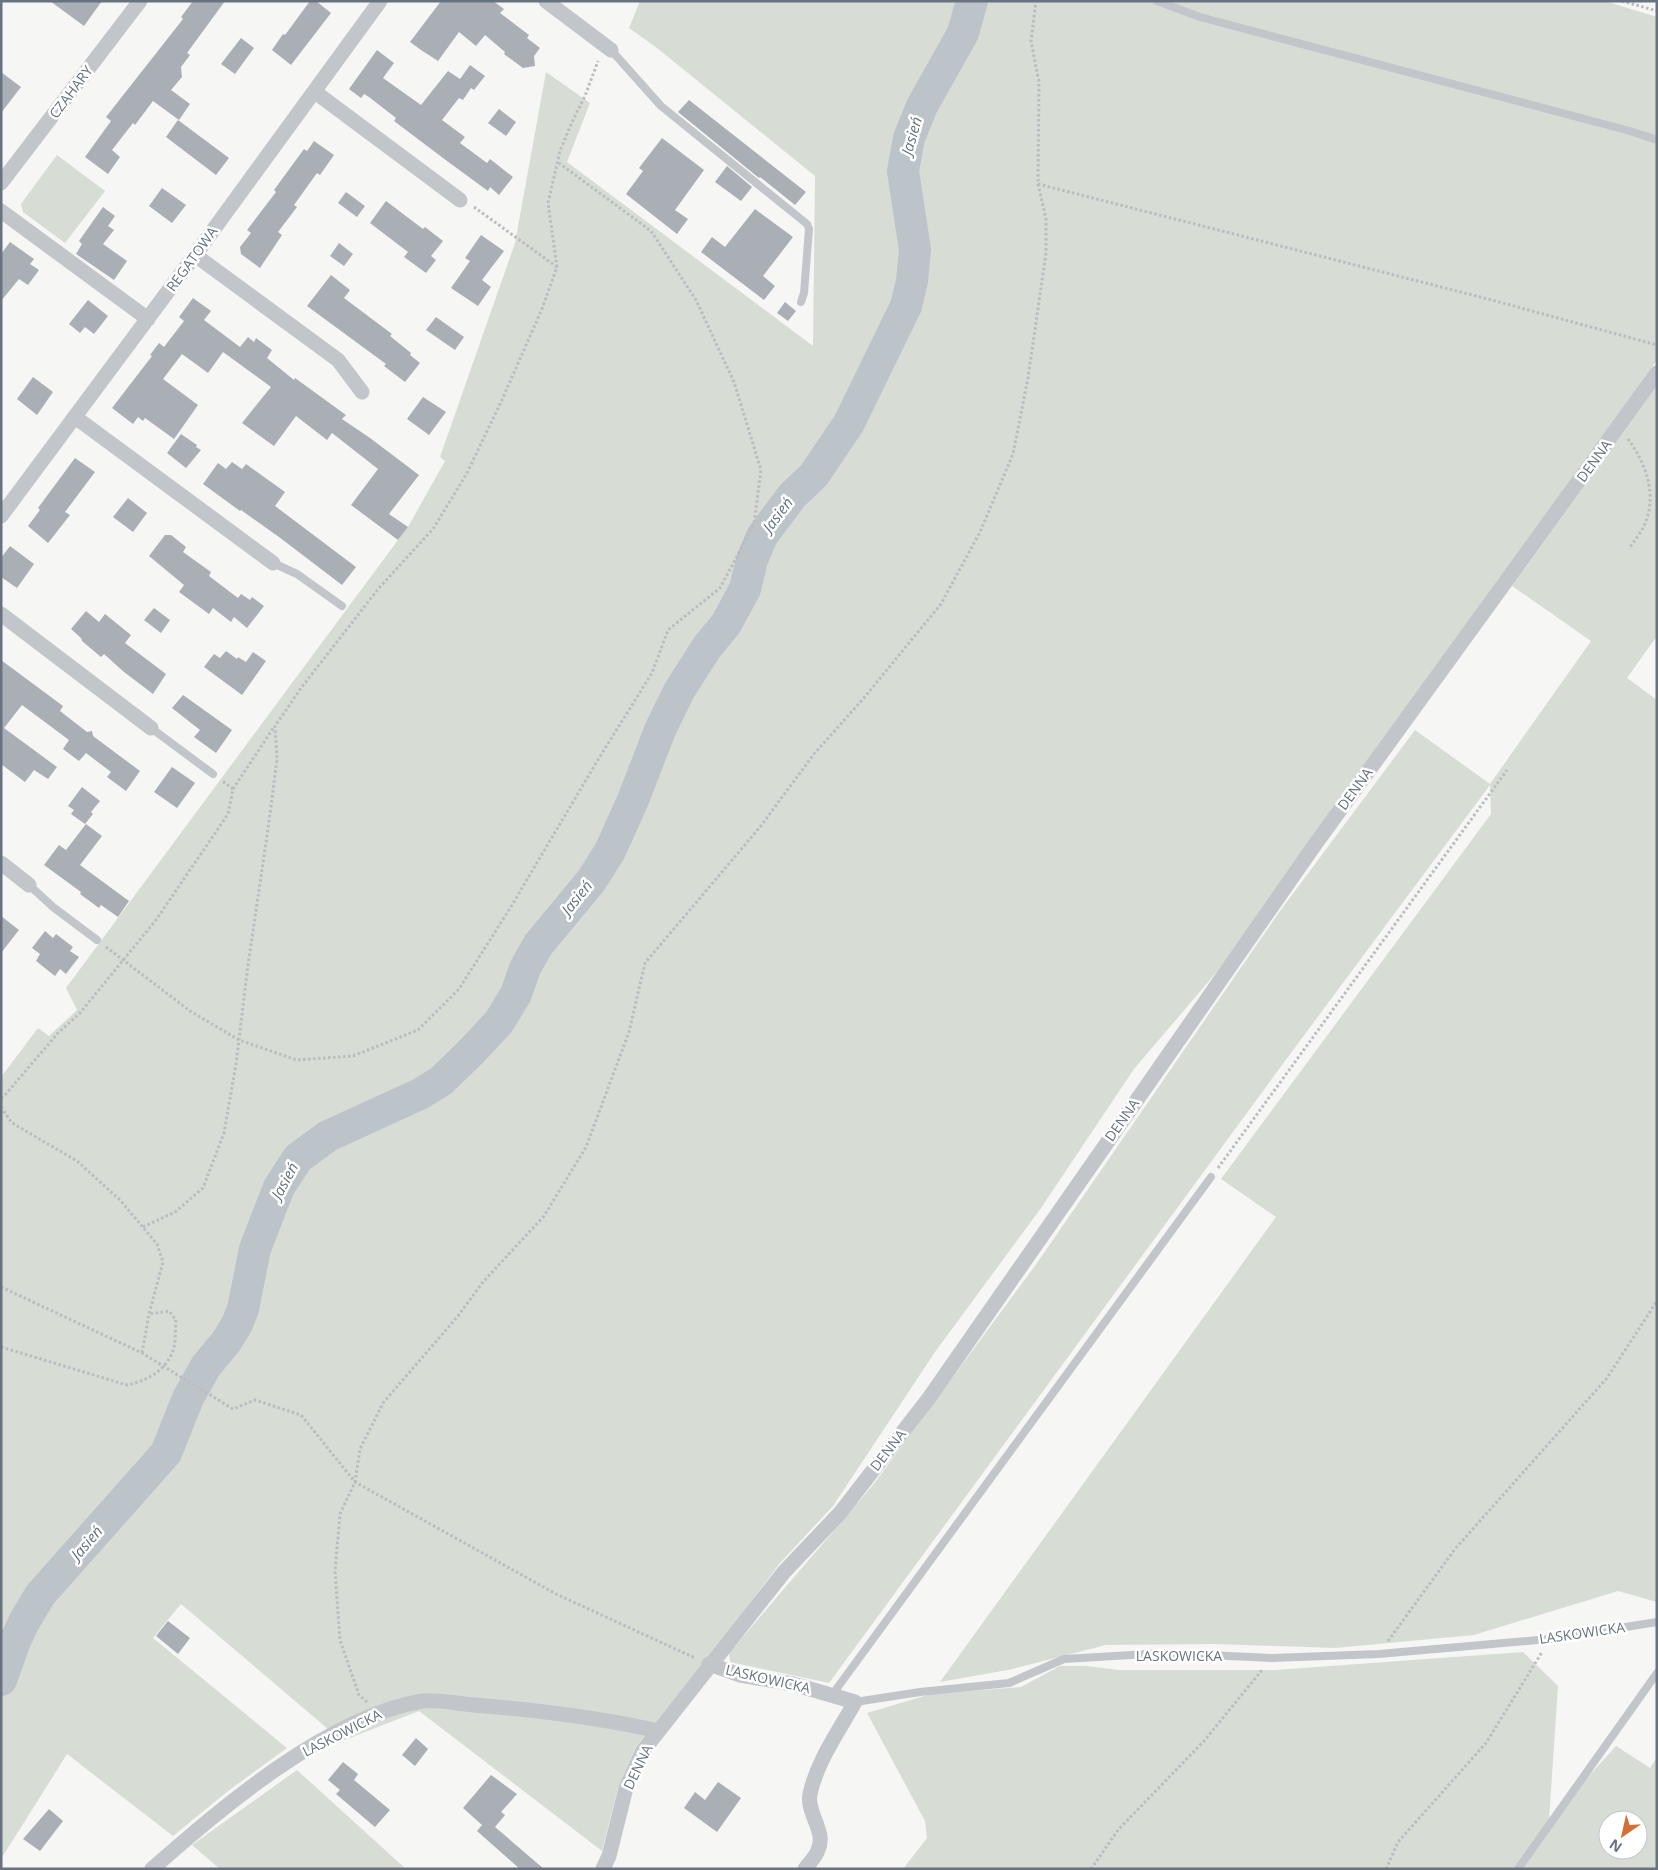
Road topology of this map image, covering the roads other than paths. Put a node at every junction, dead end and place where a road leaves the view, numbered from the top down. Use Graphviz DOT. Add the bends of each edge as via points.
graph roads {
  1 [pos="140,1"];
  2 [pos="380,1"];
  3 [pos="546,1"];
  4 [pos="1157,1"];
  5 [pos="608,48"];
  6 [pos="315,92"];
  7 [pos="1657,140"];
  8 [pos="1,183"];
  9 [pos="460,200"];
  10 [pos="1,211"];
  11 [pos="196,255"];
  12 [pos="801,302"];
  13 [pos="148,319"];
  14 [pos="1657,373"];
  15 [pos="362,392"];
  16 [pos="75,416"];
  17 [pos="1,516"];
  18 [pos="272,563"];
  19 [pos="342,606"];
  20 [pos="1,614"];
  21 [pos="151,728"];
  22 [pos="213,774"];
  23 [pos="1,863"];
  24 [pos="29,885"];
  25 [pos="97,940"];
  26 [pos="1211,1177"];
  27 [pos="1657,1622"];
  28 [pos="710,1664"];
  29 [pos="1657,1673"];
  30 [pos="832,1695"];
  31 [pos="855,1702"];
  32 [pos="658,1731"];
  33 [pos="152,1869"];
  34 [pos="603,1869"];
  35 [pos="805,1869"];
  36 [pos="1518,1869"];
  1 -- 8 [label="street, CZAHARY"];
  2 -- 6 [label="street, REGATOWA"];
  3 -- 5 [label="street"];
  4 -- 7 [label="lane" via="1200,17"];
  5 -- 12 [label="lane" via="661,106 807,224 808,247"];
  6 -- 9 [label="street"];
  6 -- 11 [label="street, REGATOWA"];
  10 -- 13 [label="street"];
  11 -- 13 [label="street, REGATOWA"];
  11 -- 15 [label="street" via="338,360"];
  13 -- 16 [label="street, REGATOWA"];
  14 -- 28 [label="street, DENNA" via="1314,846 929,1398 840,1514 784,1572"];
  16 -- 17 [label="street, REGATOWA"];
  16 -- 18 [label="street"];
  18 -- 19 [label="lane" via="297,574"];
  20 -- 21 [label="street"];
  21 -- 22 [label="lane"];
  23 -- 24 [label="street"];
  24 -- 25 [label="lane" via="52,907"];
  26 -- 30 [label="lane"];
  27 -- 31 [label="lane, LASKOWICKA" via="1550,1639 1379,1654 1272,1658 1164,1654 1064,1659 1008,1683"];
  28 -- 30 [label="street, LASKOWICKA" via="740,1675"];
  28 -- 32 [label="street, DENNA"];
  29 -- 36 [label="lane"];
  30 -- 31 [label="street, LASKOWICKA"];
  31 -- 35 [label="street" via="813,1782 809,1798 820,1842 819,1850"];
  32 -- 33 [label="street, LASKOWICKA" via="536,1710 424,1700 378,1712 310,1747 270,1774"];
  32 -- 34 [label="street, DENNA" via="642,1752 626,1788"];
}
